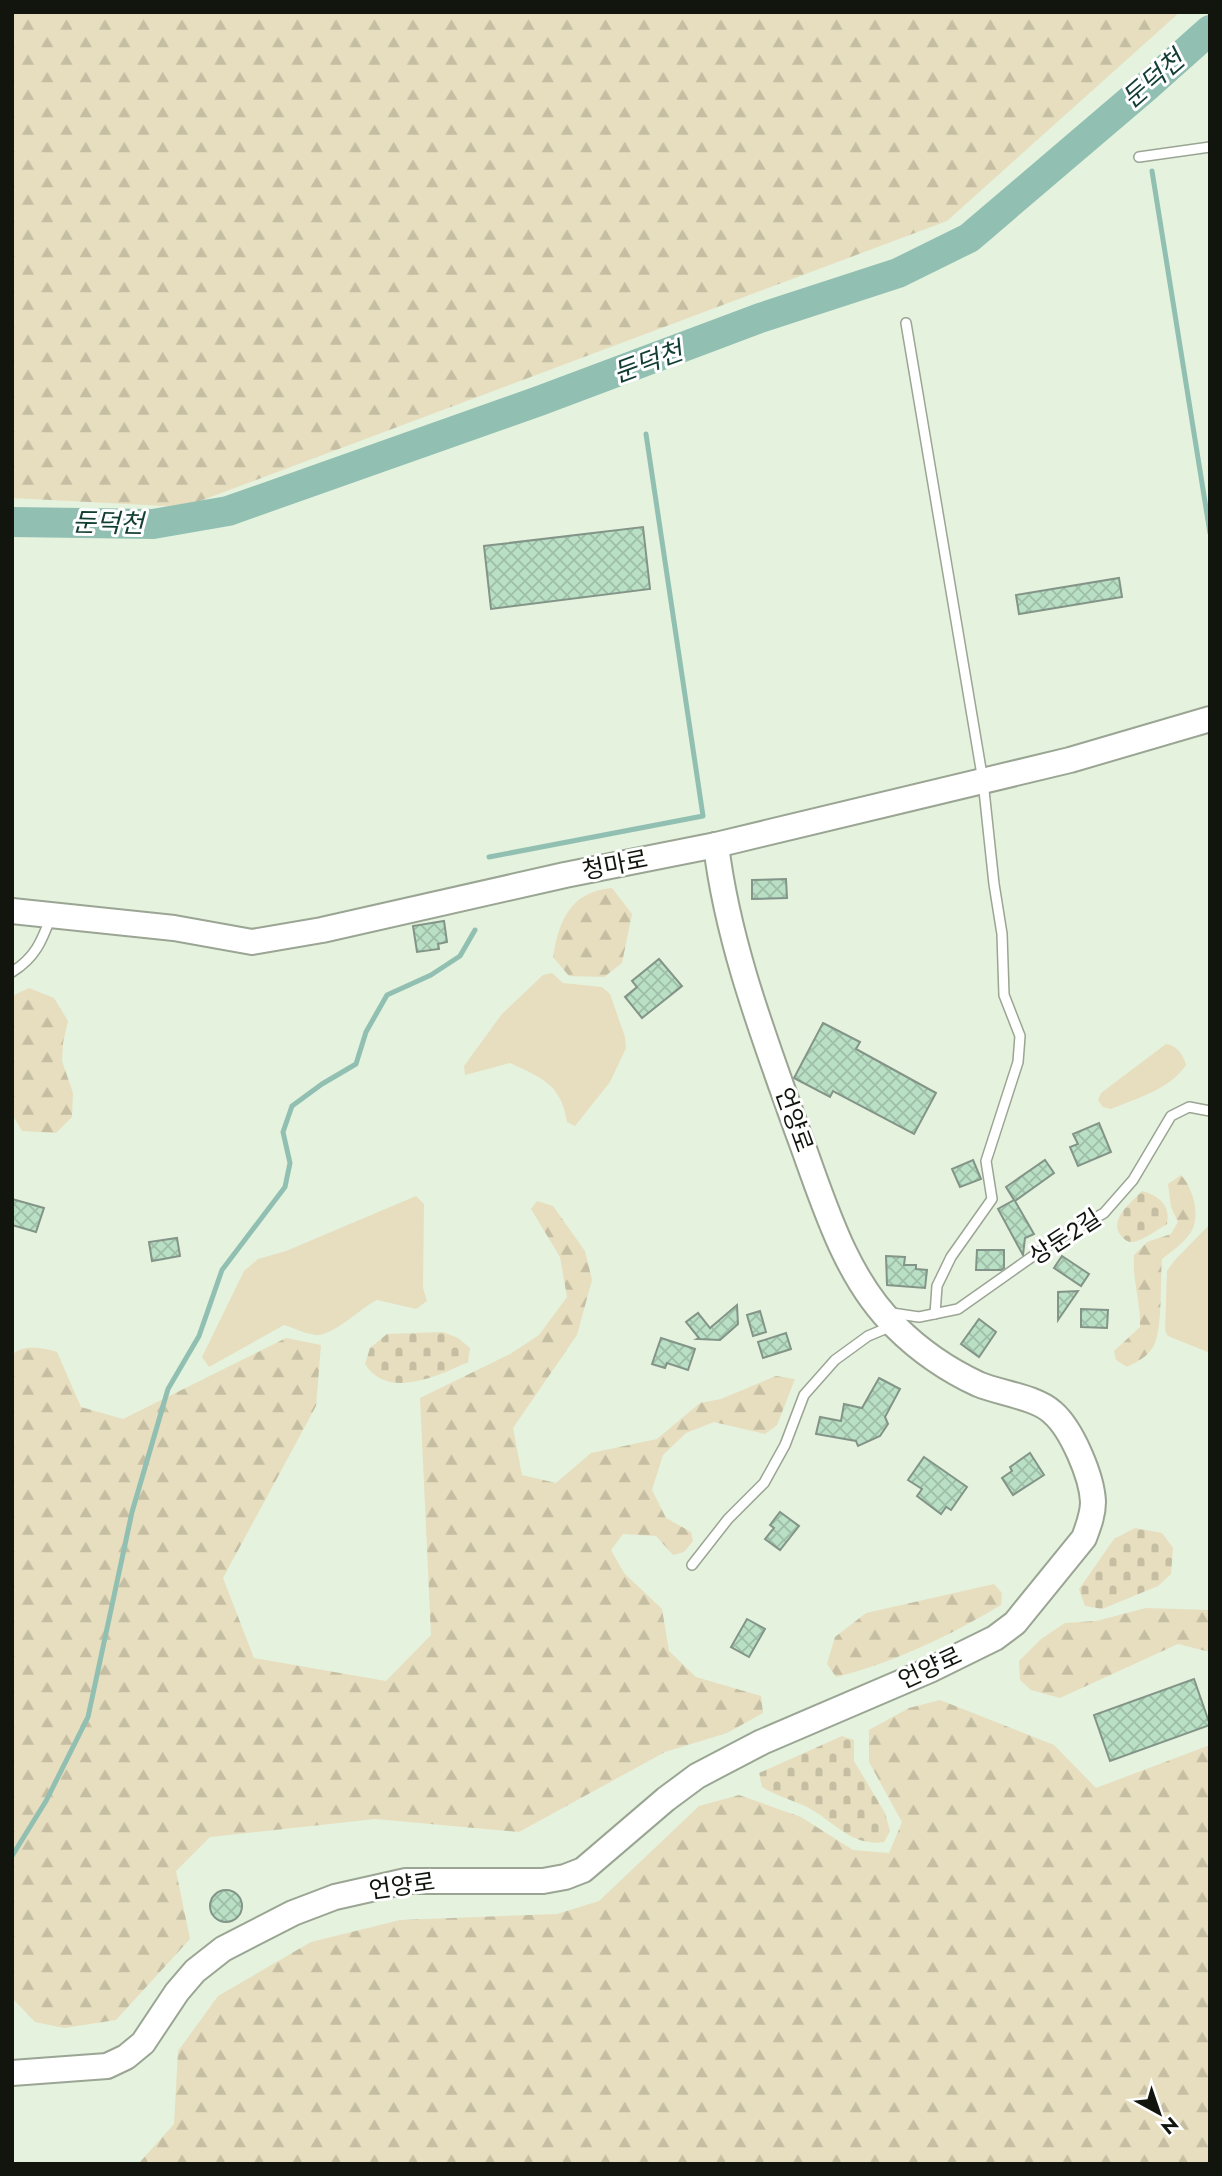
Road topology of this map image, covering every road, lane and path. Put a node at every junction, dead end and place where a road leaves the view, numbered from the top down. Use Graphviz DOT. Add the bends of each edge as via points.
graph roads {
  1 [pos="1210,147"];
  2 [pos="1139,158"];
  3 [pos="906,323"];
  4 [pos="1210,719"];
  5 [pos="983,780"];
  6 [pos="716,845"];
  7 [pos="12,911"];
  8 [pos="51,915"];
  9 [pos="12,972"];
  10 [pos="1210,1111"];
  11 [pos="934,1314"];
  12 [pos="888,1319"];
  13 [pos="692,1566"];
  14 [pos="12,2073"];
  1 -- 2 [label="lane"];
  3 -- 5 [label="lane"];
  4 -- 5 [label="street, 청마로"];
  5 -- 6 [label="street, 청마로"];
  5 -- 11 [label="lane" via="1002,933 1004,995 1020,1036 1018,1062 986,1161 992,1199 951,1257 937,1286"];
  6 -- 8 [label="street, 청마로" via="252,942"];
  6 -- 12 [label="street, 언양로" via="738,958 771,1056 839,1241 865,1289"];
  7 -- 8 [label="street, 청마로"];
  8 -- 9 [label="lane" via="27,963"];
  10 -- 11 [label="lane, 상둔2길" via="1189,1107 1171,1115 1133,1180 1104,1213 1053,1242 958,1309"];
  11 -- 12 [label="lane, 상둔2길"];
  12 -- 13 [label="lane" via="835,1360 804,1395 764,1483"];
  12 -- 14 [label="street, 언양로" via="922,1349 978,1384 1051,1411 1077,1448 1093,1502 1090,1522 1062,1569 1015,1623 930,1670 762,1742 697,1776 583,1870 543,1881 405,1881 324,1901 223,1949 195,1971 143,2043 125,2057 107,2066"];
}
